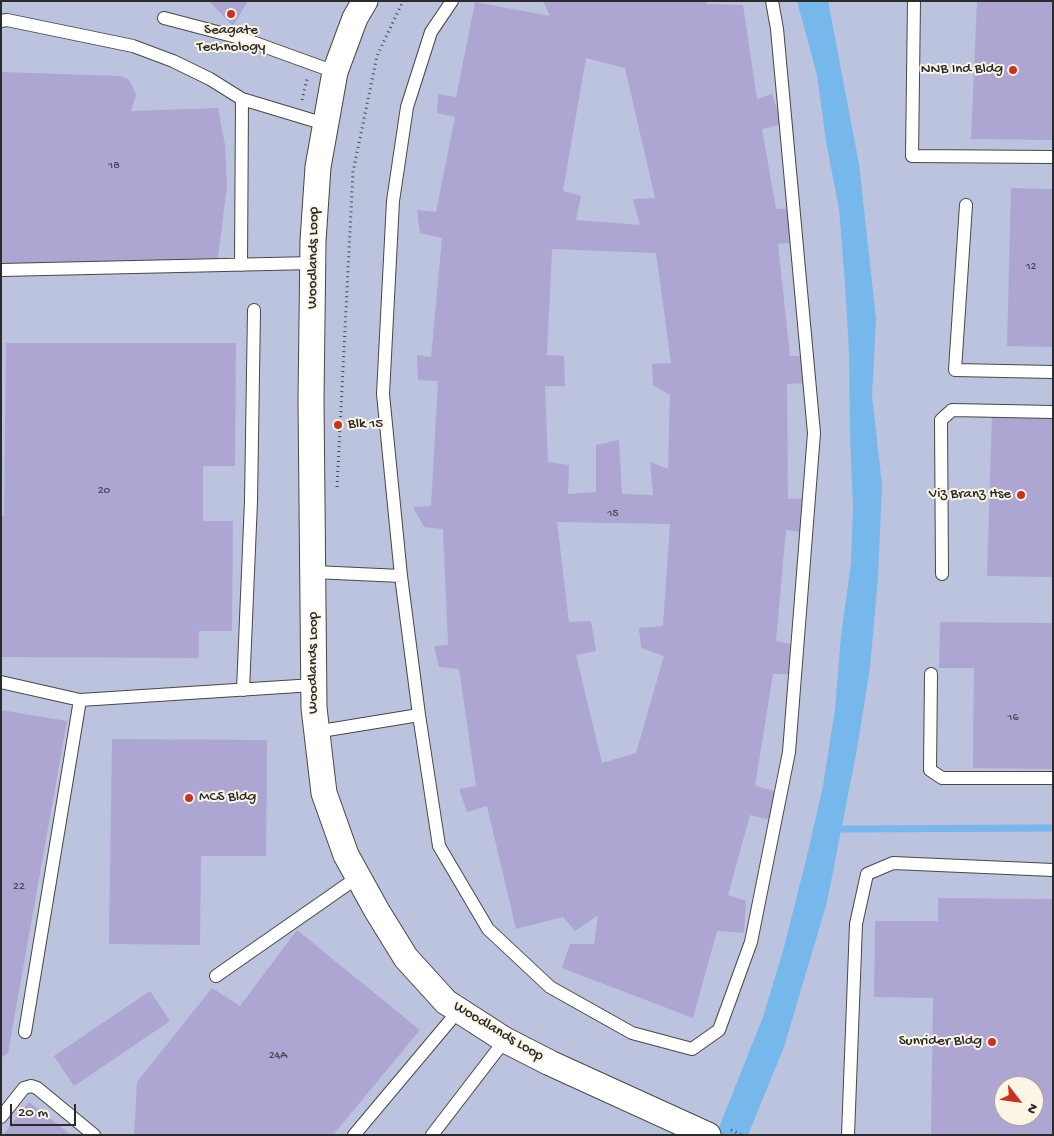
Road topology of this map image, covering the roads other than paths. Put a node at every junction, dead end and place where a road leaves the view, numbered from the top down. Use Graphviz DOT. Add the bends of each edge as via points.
graph roads {
  1 [pos="364,1"];
  2 [pos="452,1"];
  3 [pos="772,1"];
  4 [pos="914,1"];
  5 [pos="164,18"];
  6 [pos="1,21"];
  7 [pos="335,72"];
  8 [pos="242,99"];
  9 [pos="325,124"];
  10 [pos="1053,157"];
  11 [pos="966,205"];
  12 [pos="313,263"];
  13 [pos="241,265"];
  14 [pos="1,270"];
  15 [pos="254,310"];
  16 [pos="1053,372"];
  17 [pos="1053,412"];
  18 [pos="314,572"];
  19 [pos="942,574"];
  20 [pos="402,576"];
  21 [pos="931,674"];
  22 [pos="1,682"];
  23 [pos="314,685"];
  24 [pos="244,690"];
  25 [pos="80,700"];
  26 [pos="419,715"];
  27 [pos="315,732"];
  28 [pos="1053,778"];
  29 [pos="1053,870"];
  30 [pos="358,877"];
  31 [pos="216,976"];
  32 [pos="459,1010"];
  33 [pos="25,1032"];
  34 [pos="505,1040"];
  35 [pos="1,1117"];
  36 [pos="94,1135"];
  37 [pos="354,1135"];
  38 [pos="432,1135"];
  39 [pos="708,1135"];
  40 [pos="848,1135"];
  1 -- 7 [label="street, Woodlands Loop"];
  2 -- 20 [label="lane" via="431,32 407,106 393,201 383,394"];
  3 -- 26 [label="lane" via="814,433 789,752 751,942 719,1030 692,1049 632,1032 550,988 488,929 439,846"];
  4 -- 10 [label="lane" via="912,156"];
  5 -- 7 [label="lane" via="244,40"];
  6 -- 8 [label="lane" via="133,46 210,79"];
  7 -- 9 [label="street, Woodlands Loop"];
  8 -- 9 [label="lane"];
  8 -- 13 [label="lane"];
  9 -- 12 [label="street, Woodlands Loop" via="318,167"];
  11 -- 16 [label="lane" via="955,370"];
  12 -- 13 [label="lane"];
  12 -- 18 [label="street, Woodlands Loop"];
  13 -- 14 [label="lane"];
  15 -- 24 [label="lane"];
  17 -- 19 [label="lane" via="952,410 941,420"];
  18 -- 20 [label="lane"];
  18 -- 23 [label="street, Woodlands Loop"];
  20 -- 26 [label="lane"];
  21 -- 28 [label="lane" via="930,770 942,778"];
  22 -- 25 [label="lane"];
  23 -- 24 [label="lane"];
  23 -- 27 [label="street, Woodlands Loop"];
  24 -- 25 [label="lane"];
  25 -- 33 [label="lane"];
  26 -- 27 [label="lane"];
  27 -- 30 [label="street, Woodlands Loop" via="324,793 346,855"];
  29 -- 40 [label="lane" via="893,863 866,874 856,924"];
  30 -- 31 [label="lane"];
  30 -- 32 [label="street, Woodlands Loop" via="406,958 446,1002"];
  32 -- 34 [label="street, Woodlands Loop"];
  32 -- 37 [label="lane"];
  34 -- 38 [label="lane"];
  34 -- 39 [label="street, Woodlands Loop"];
  35 -- 36 [label="lane" via="24,1088 31,1086"];
}
